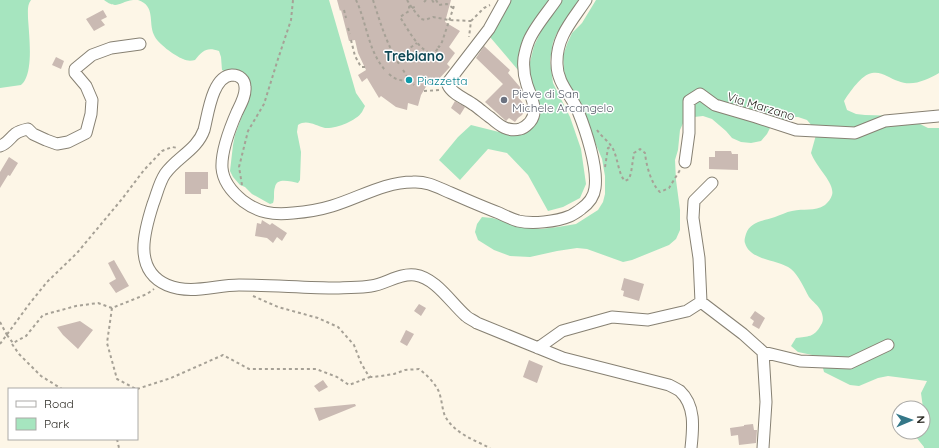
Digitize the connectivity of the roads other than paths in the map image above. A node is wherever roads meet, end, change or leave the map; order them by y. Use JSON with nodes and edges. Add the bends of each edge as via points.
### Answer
{"nodes":[{"id":1,"x":505,"y":0,"type":"edge"},
{"id":2,"x":556,"y":0,"type":"edge"},
{"id":3,"x":586,"y":0,"type":"edge"},
{"id":4,"x":140,"y":44,"type":"dead end"},
{"id":5,"x":939,"y":116,"type":"edge"},
{"id":6,"x":0,"y":146,"type":"edge"},
{"id":7,"x":686,"y":162,"type":"road end"},
{"id":8,"x":712,"y":183,"type":"dead end"},
{"id":9,"x":701,"y":302,"type":"junction"},
{"id":10,"x":888,"y":344,"type":"dead end"},
{"id":11,"x":538,"y":348,"type":"junction"},
{"id":12,"x":763,"y":352,"type":"junction"},
{"id":13,"x":691,"y":448,"type":"edge"},
{"id":14,"x":763,"y":448,"type":"edge"}],
"edges":[{"from":1,"to":2,"type":"street","via":[[489,29],[474,40],[448,85],[499,126],[515,130],[524,128],[534,117],[533,102],[523,67],[524,58],[528,42]]},
{"from":3,"to":11,"type":"street","via":[[562,34],[556,61],[559,79],[577,109],[591,152],[594,173],[595,188],[592,198],[586,206],[570,216],[552,221],[519,221],[425,183],[412,182],[382,187],[332,206],[280,214],[263,211],[242,200],[233,191],[222,172],[222,157],[230,129],[246,89],[245,82],[240,77],[228,76],[215,89],[198,143],[171,165],[162,180],[145,237],[143,252],[148,269],[163,283],[172,287],[189,291],[234,285],[326,288],[372,286],[402,276],[414,275],[431,282],[477,323]]},
{"from":4,"to":6,"type":"street","via":[[111,48],[92,55],[75,68],[75,73],[86,86],[92,100],[86,133],[68,142],[57,144],[33,134],[28,129],[15,134]]},
{"from":5,"to":7,"type":"street","name":"Via Marzano","via":[[885,121],[855,133],[796,130],[715,105],[700,94],[689,101]]},
{"from":8,"to":9,"type":"street","via":[[694,202],[693,218],[699,258]]},
{"from":9,"to":11,"type":"street","via":[[687,310],[648,320],[612,317],[562,331]]},
{"from":9,"to":12,"type":"street","via":[[744,334]]},
{"from":10,"to":12,"type":"street","via":[[850,363],[800,361]]},
{"from":11,"to":13,"type":"street","via":[[575,362],[669,385],[679,390],[690,407],[693,422]]},
{"from":12,"to":14,"type":"street","via":[[766,402]]}]}
